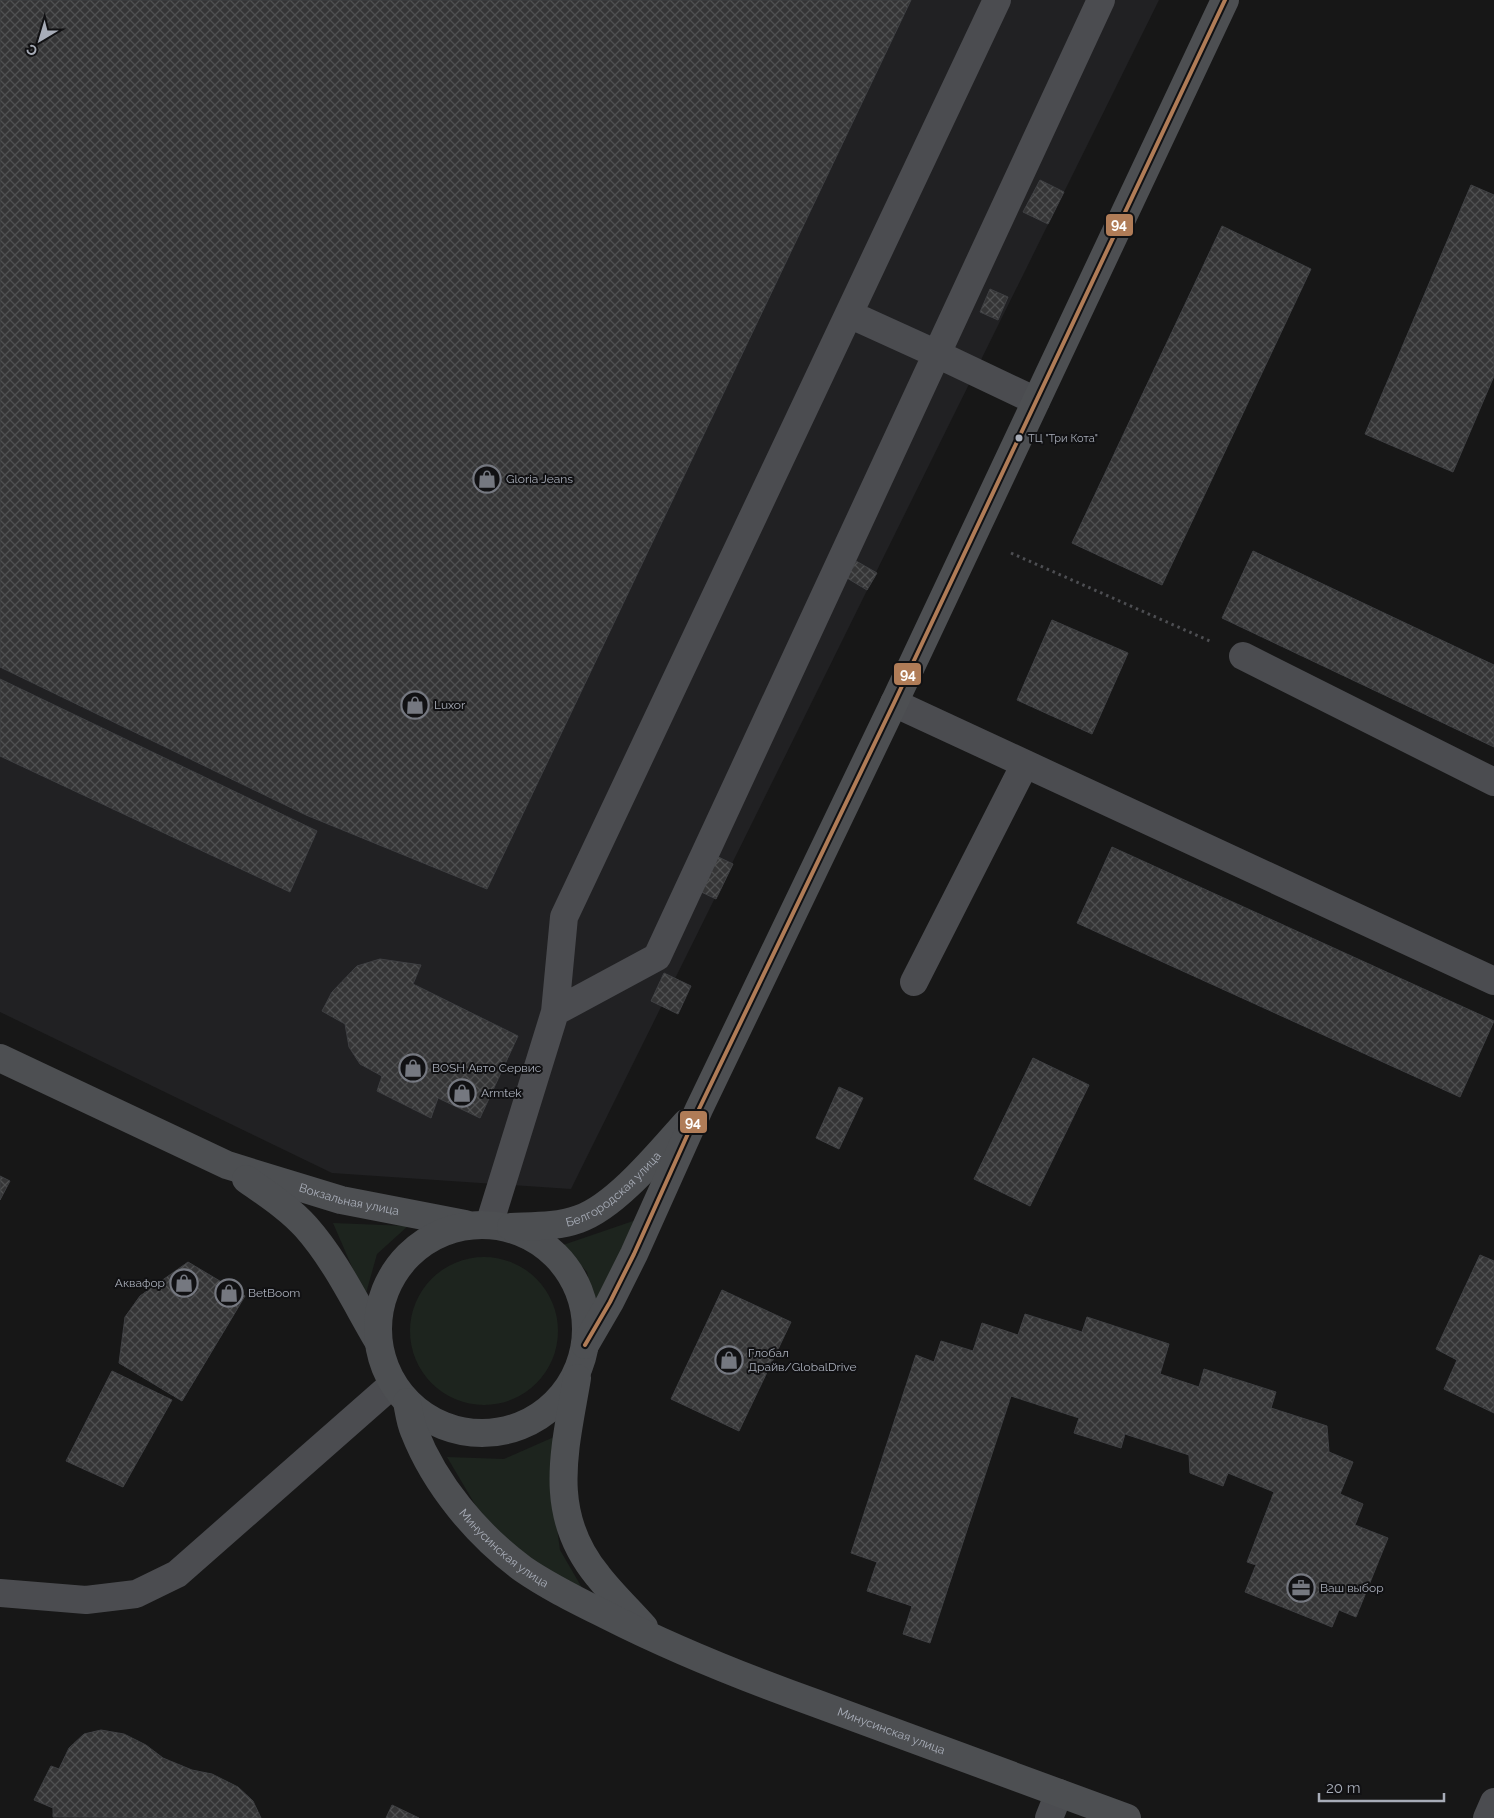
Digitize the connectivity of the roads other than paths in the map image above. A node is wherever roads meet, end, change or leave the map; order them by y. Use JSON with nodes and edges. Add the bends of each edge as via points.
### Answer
{"nodes":[{"id":1,"x":997,"y":0,"type":"edge"},
{"id":2,"x":1102,"y":0,"type":"edge"},
{"id":3,"x":1225,"y":0,"type":"edge"},
{"id":4,"x":849,"y":314,"type":"junction"},
{"id":5,"x":937,"y":354,"type":"junction"},
{"id":6,"x":1036,"y":401,"type":"junction"},
{"id":7,"x":1243,"y":656,"type":"road end"},
{"id":8,"x":894,"y":703,"type":"junction"},
{"id":9,"x":1025,"y":764,"type":"junction"},
{"id":10,"x":1494,"y":782,"type":"edge"},
{"id":11,"x":1494,"y":981,"type":"edge"},
{"id":12,"x":914,"y":982,"type":"dead end"},
{"id":13,"x":555,"y":1012,"type":"junction"},
{"id":14,"x":0,"y":1058,"type":"edge"},
{"id":15,"x":699,"y":1109,"type":"junction"},
{"id":16,"x":227,"y":1165,"type":"junction"},
{"id":17,"x":489,"y":1226,"type":"junction"},
{"id":18,"x":378,"y":1341,"type":"junction"},
{"id":19,"x":581,"y":1357,"type":"junction"},
{"id":20,"x":400,"y":1393,"type":"junction"},
{"id":21,"x":0,"y":1593,"type":"edge"},
{"id":22,"x":657,"y":1641,"type":"junction"},
{"id":23,"x":1058,"y":1793,"type":"junction"},
{"id":24,"x":1494,"y":1802,"type":"edge"},
{"id":25,"x":1049,"y":1818,"type":"edge"},
{"id":26,"x":1127,"y":1818,"type":"edge"},
{"id":27,"x":1487,"y":1818,"type":"edge"}],
"edges":[{"from":1,"to":4,"type":"street"},
{"from":2,"to":5,"type":"street"},
{"from":3,"to":6,"type":"main road","name":"Белгородская улица"},
{"from":4,"to":5,"type":"street"},
{"from":4,"to":13,"type":"street","via":[[564,917]]},
{"from":5,"to":6,"type":"street"},
{"from":5,"to":13,"type":"street","via":[[657,957]]},
{"from":6,"to":8,"type":"main road","name":"Белгородская улица"},
{"from":7,"to":10,"type":"street"},
{"from":8,"to":9,"type":"street"},
{"from":8,"to":15,"type":"main road","name":"Белгородская улица"},
{"from":9,"to":11,"type":"street"},
{"from":9,"to":12,"type":"street"},
{"from":13,"to":17,"type":"street"},
{"from":14,"to":16,"type":"main road","name":"Вокзальная улица"},
{"from":15,"to":17,"type":"main road","name":"Белгородская улица","via":[[606,1205],[580,1219],[557,1225]]},
{"from":15,"to":19,"type":"main road","name":"Белгородская улица","via":[[634,1254]]},
{"from":16,"to":17,"type":"main road","name":"Вокзальная улица","via":[[340,1200]]},
{"from":16,"to":18,"type":"main road","name":"Вокзальная улица","via":[[281,1204],[305,1226],[327,1253]]},
{"from":17,"to":18,"type":"main road","via":[[448,1230],[427,1240],[408,1255],[393,1273],[383,1294],[378,1317]]},
{"from":17,"to":19,"type":"main road","via":[[523,1234],[543,1245],[573,1279],[582,1300],[585,1323]]},
{"from":18,"to":20,"type":"main road","via":[[383,1364]]},
{"from":19,"to":20,"type":"main road","name":"Белгородская улица","via":[[566,1391],[548,1410],[526,1424],[502,1432],[450,1429],[427,1418]]},
{"from":19,"to":22,"type":"main road","name":"Минусинская улица","via":[[563,1460],[562,1493],[567,1517],[575,1541],[597,1575]]},
{"from":20,"to":21,"type":"street","via":[[177,1574],[136,1594],[86,1600]]},
{"from":20,"to":22,"type":"main road","name":"Минусинская улица","via":[[412,1429],[437,1477],[466,1516],[496,1546],[558,1590]]},
{"from":22,"to":23,"type":"main road","name":"Минусинская улица","via":[[732,1673]]},
{"from":23,"to":25,"type":"street"},
{"from":23,"to":26,"type":"main road","name":"Минусинская улица"},
{"from":24,"to":27,"type":"street"}]}
